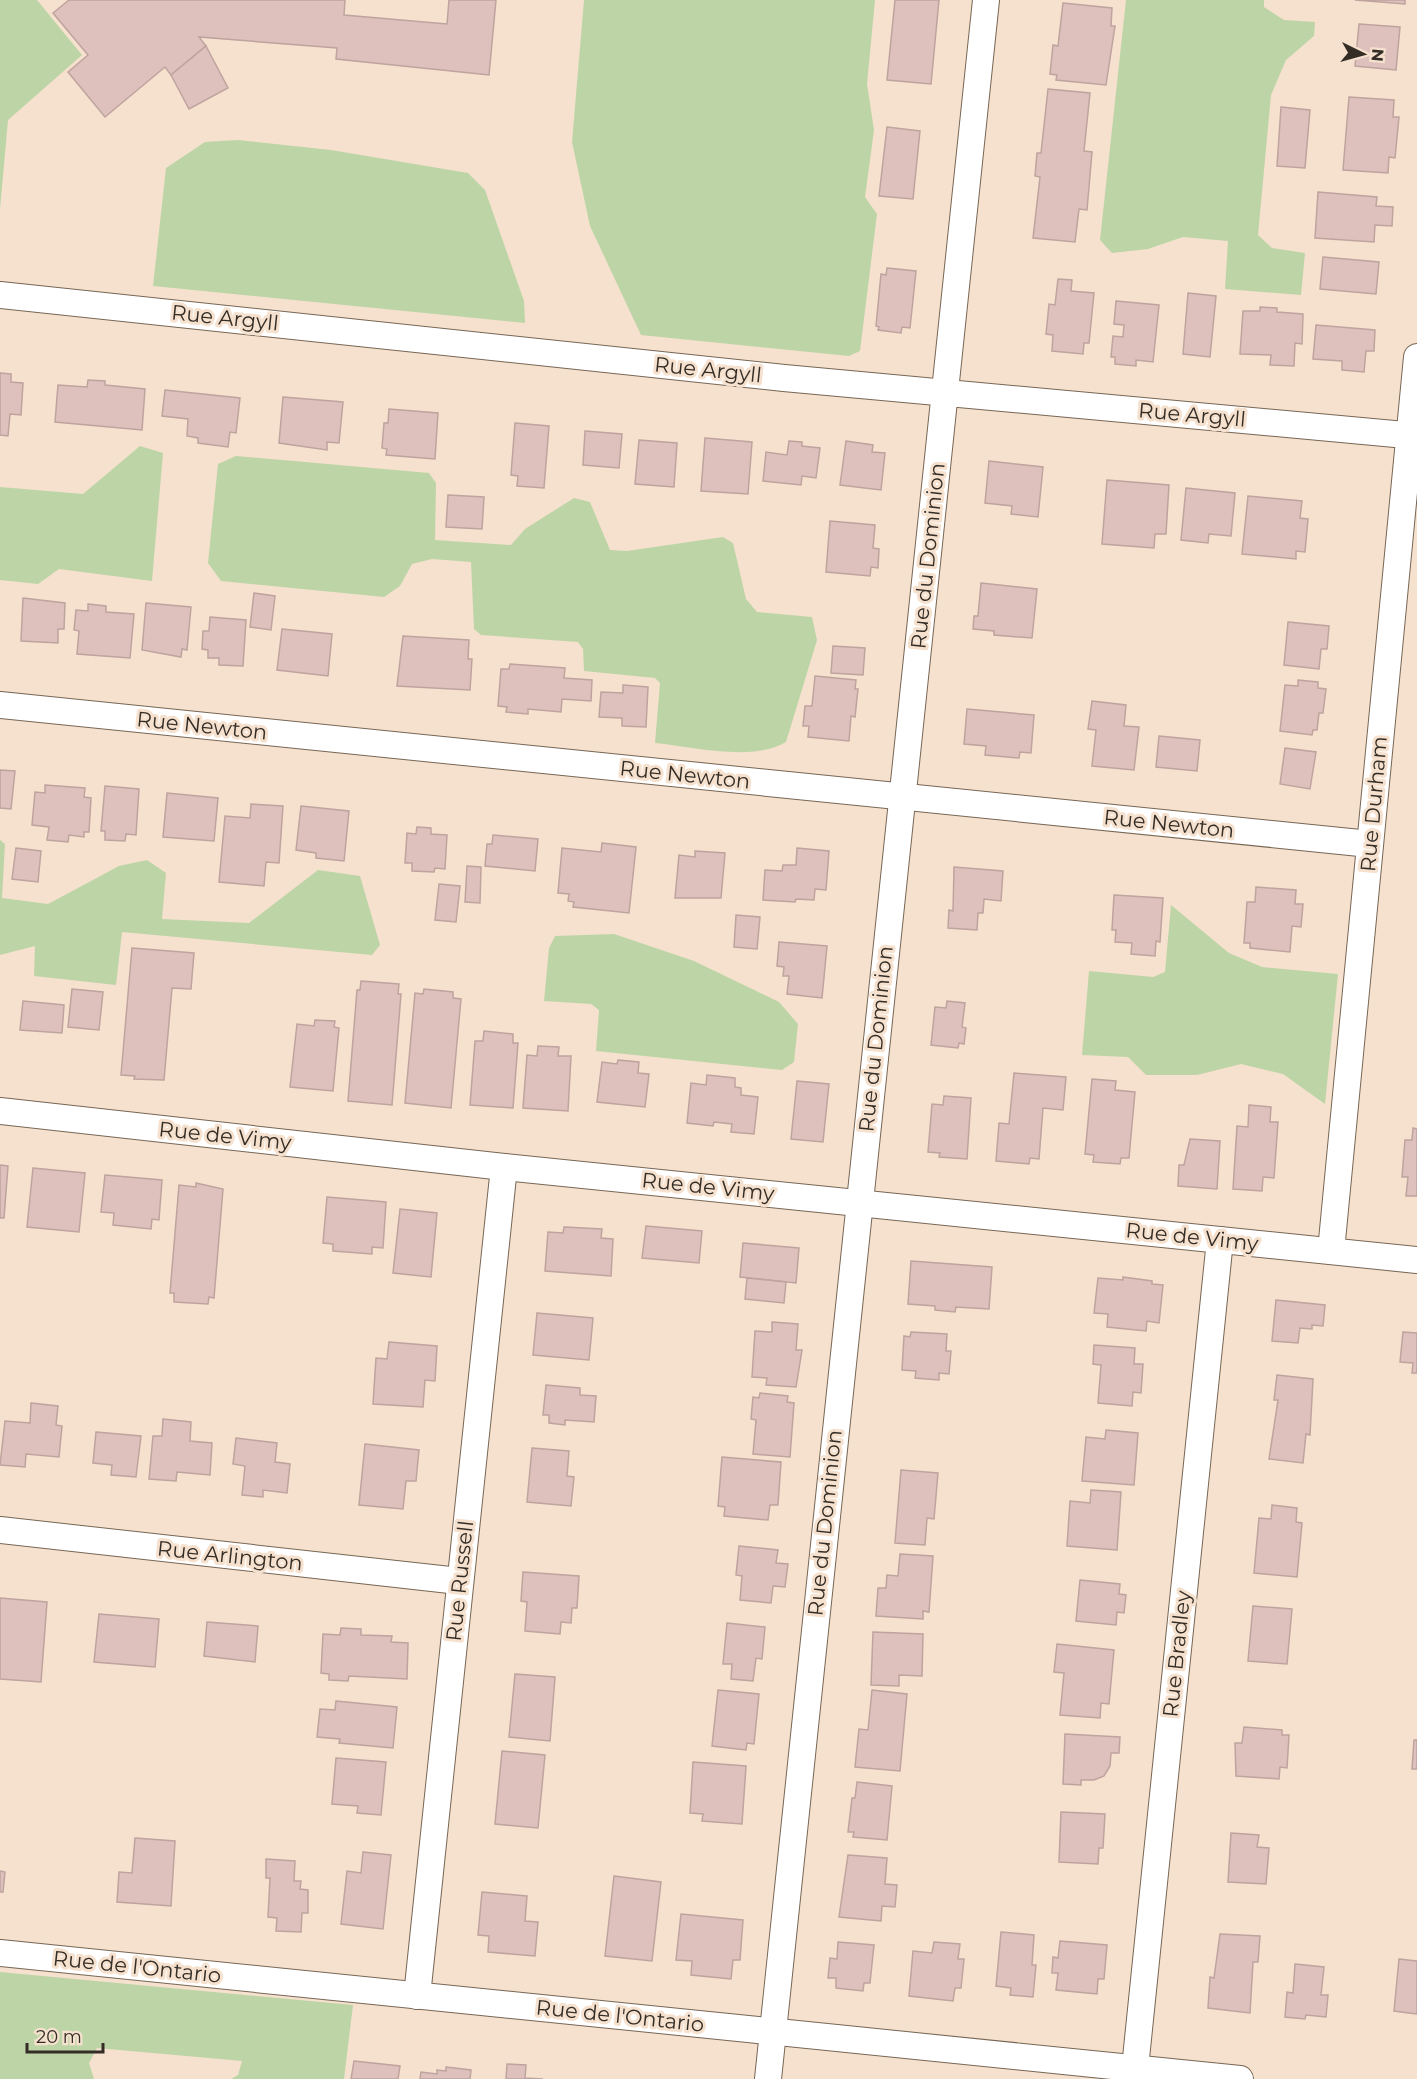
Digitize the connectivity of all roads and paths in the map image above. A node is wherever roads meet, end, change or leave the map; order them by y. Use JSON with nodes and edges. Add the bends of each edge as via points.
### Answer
{"nodes":[{"id":1,"x":986,"y":0,"type":"edge"},
{"id":2,"x":0,"y":295,"type":"edge"},
{"id":3,"x":1417,"y":357,"type":"edge"},
{"id":4,"x":946,"y":392,"type":"junction"},
{"id":5,"x":1413,"y":436,"type":"edge"},
{"id":6,"x":0,"y":705,"type":"edge"},
{"id":7,"x":902,"y":797,"type":"junction"},
{"id":8,"x":1370,"y":844,"type":"junction"},
{"id":9,"x":0,"y":1111,"type":"edge"},
{"id":10,"x":504,"y":1167,"type":"junction"},
{"id":11,"x":859,"y":1203,"type":"junction"},
{"id":12,"x":1220,"y":1240,"type":"junction"},
{"id":13,"x":1331,"y":1251,"type":"junction"},
{"id":14,"x":1417,"y":1260,"type":"edge"},
{"id":15,"x":0,"y":1530,"type":"edge"},
{"id":16,"x":459,"y":1581,"type":"junction"},
{"id":17,"x":0,"y":1953,"type":"edge"},
{"id":18,"x":417,"y":1996,"type":"junction"},
{"id":19,"x":772,"y":2031,"type":"junction"},
{"id":20,"x":1135,"y":2068,"type":"junction"},
{"id":21,"x":768,"y":2079,"type":"edge"},
{"id":22,"x":1240,"y":2079,"type":"edge"}],
"edges":[{"from":1,"to":4,"type":"street","name":"Rue du Dominion"},
{"from":2,"to":4,"type":"street","name":"Rue Argyll"},
{"from":3,"to":5,"type":"street","name":"Rue Durham"},
{"from":4,"to":5,"type":"street","name":"Rue Argyll"},
{"from":4,"to":7,"type":"street","name":"Rue du Dominion"},
{"from":5,"to":8,"type":"street","name":"Rue Durham"},
{"from":6,"to":7,"type":"street","name":"Rue Newton"},
{"from":7,"to":8,"type":"street","name":"Rue Newton"},
{"from":7,"to":11,"type":"street","name":"Rue du Dominion"},
{"from":8,"to":13,"type":"street","name":"Rue Durham"},
{"from":9,"to":10,"type":"street","name":"Rue de Vimy"},
{"from":10,"to":11,"type":"street","name":"Rue de Vimy"},
{"from":10,"to":16,"type":"street","name":"Rue Russell"},
{"from":11,"to":12,"type":"street","name":"Rue de Vimy"},
{"from":11,"to":19,"type":"street","name":"Rue du Dominion"},
{"from":12,"to":13,"type":"street","name":"Rue de Vimy"},
{"from":12,"to":20,"type":"street","name":"Rue Bradley"},
{"from":13,"to":14,"type":"street","name":"Rue de Vimy"},
{"from":15,"to":16,"type":"street","name":"Rue Arlington"},
{"from":16,"to":18,"type":"street","name":"Rue Russell"},
{"from":17,"to":18,"type":"street","name":"Rue de l'Ontario"},
{"from":18,"to":19,"type":"street","name":"Rue de l'Ontario"},
{"from":19,"to":20,"type":"street","name":"Rue de l'Ontario"},
{"from":19,"to":21,"type":"street","name":"Rue du Dominion"},
{"from":20,"to":22,"type":"street","name":"Rue de l'Ontario"}]}
